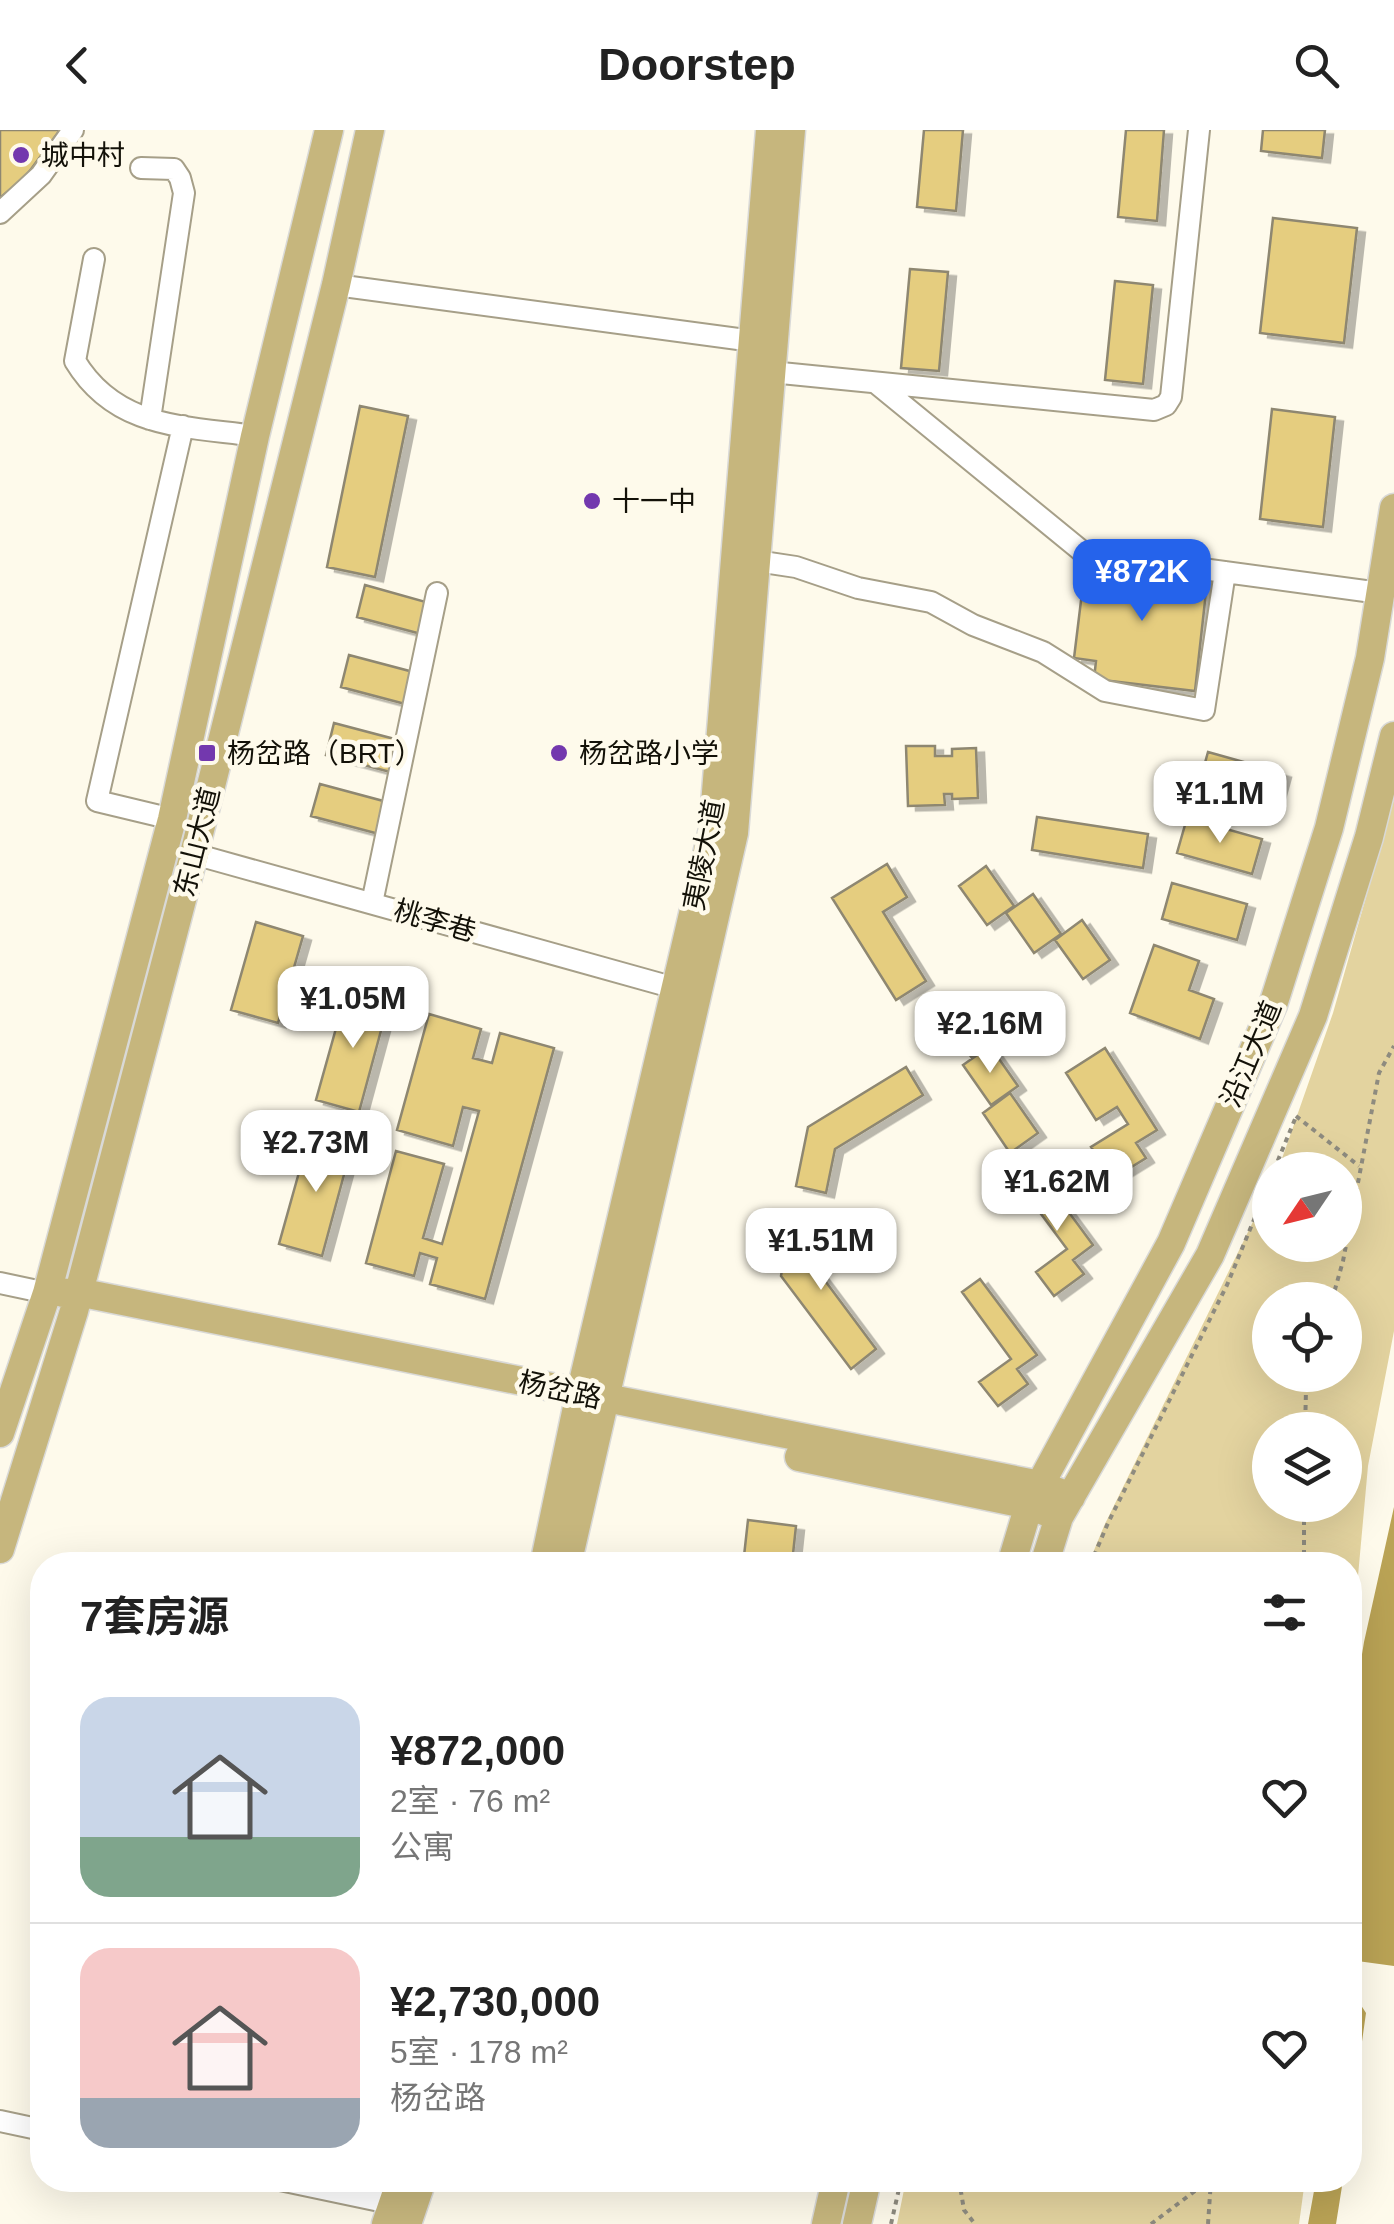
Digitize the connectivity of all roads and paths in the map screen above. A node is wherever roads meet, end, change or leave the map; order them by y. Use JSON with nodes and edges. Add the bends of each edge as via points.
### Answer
{"nodes":[{"id":1,"x":73,"y":130,"type":"edge"},
{"id":2,"x":329,"y":130,"type":"edge"},
{"id":3,"x":370,"y":130,"type":"edge"},
{"id":4,"x":770,"y":130,"type":"edge"},
{"id":5,"x":791,"y":130,"type":"edge"},
{"id":6,"x":1198,"y":130,"type":"edge"},
{"id":7,"x":141,"y":168,"type":"dead end"},
{"id":8,"x":0,"y":214,"type":"edge"},
{"id":9,"x":94,"y":258,"type":"dead end"},
{"id":10,"x":336,"y":285,"type":"junction"},
{"id":11,"x":753,"y":341,"type":"junction"},
{"id":12,"x":771,"y":372,"type":"junction"},
{"id":13,"x":875,"y":382,"type":"junction"},
{"id":14,"x":150,"y":419,"type":"junction"},
{"id":15,"x":183,"y":426,"type":"junction"},
{"id":16,"x":256,"y":436,"type":"junction"},
{"id":17,"x":1394,"y":508,"type":"edge"},
{"id":18,"x":756,"y":561,"type":"junction"},
{"id":19,"x":1225,"y":572,"type":"junction"},
{"id":20,"x":438,"y":593,"type":"dead end"},
{"id":21,"x":1380,"y":593,"type":"junction"},
{"id":22,"x":1394,"y":736,"type":"edge"},
{"id":23,"x":172,"y":819,"type":"junction"},
{"id":24,"x":194,"y":854,"type":"junction"},
{"id":25,"x":372,"y":903,"type":"junction"},
{"id":26,"x":675,"y":988,"type":"junction"},
{"id":27,"x":1394,"y":1046,"type":"edge"},
{"id":28,"x":1296,"y":1116,"type":"dead end"},
{"id":29,"x":1341,"y":1152,"type":"edge"},
{"id":30,"x":1362,"y":1163,"type":"edge"},
{"id":31,"x":1252,"y":1226,"type":"edge"},
{"id":32,"x":0,"y":1283,"type":"edge"},
{"id":33,"x":47,"y":1293,"type":"junction"},
{"id":34,"x":76,"y":1302,"type":"junction"},
{"id":35,"x":590,"y":1405,"type":"junction"},
{"id":36,"x":0,"y":1433,"type":"edge"},
{"id":37,"x":1035,"y":1495,"type":"junction"},
{"id":38,"x":1065,"y":1507,"type":"junction"},
{"id":39,"x":1304,"y":1522,"type":"edge"},
{"id":40,"x":0,"y":1549,"type":"edge"},
{"id":41,"x":548,"y":1552,"type":"edge"},
{"id":42,"x":570,"y":1552,"type":"edge"},
{"id":43,"x":1015,"y":1552,"type":"edge"},
{"id":44,"x":1049,"y":1552,"type":"edge"},
{"id":45,"x":1096,"y":1552,"type":"edge"},
{"id":46,"x":1304,"y":1552,"type":"edge"},
{"id":47,"x":0,"y":2122,"type":"edge"},
{"id":48,"x":30,"y":2128,"type":"edge"},
{"id":49,"x":330,"y":2192,"type":"edge"},
{"id":50,"x":833,"y":2192,"type":"edge"},
{"id":51,"x":864,"y":2192,"type":"edge"},
{"id":52,"x":898,"y":2192,"type":"edge"},
{"id":53,"x":962,"y":2192,"type":"edge"},
{"id":54,"x":1193,"y":2192,"type":"edge"},
{"id":55,"x":1210,"y":2192,"type":"edge"},
{"id":56,"x":397,"y":2208,"type":"edge"},
{"id":57,"x":826,"y":2224,"type":"edge"},
{"id":58,"x":857,"y":2224,"type":"edge"},
{"id":59,"x":891,"y":2224,"type":"edge"},
{"id":60,"x":975,"y":2224,"type":"edge"},
{"id":61,"x":1152,"y":2224,"type":"edge"},
{"id":62,"x":1208,"y":2224,"type":"edge"}],
"edges":[{"from":1,"to":8,"type":"street","via":[[41,175]]},
{"from":2,"to":16,"type":"main road","name":"东山大道"},
{"from":3,"to":10,"type":"main road","name":"东山大道"},
{"from":4,"to":11,"type":"main road","name":"夷陵大道"},
{"from":5,"to":12,"type":"main road","name":"夷陵大道"},
{"from":6,"to":13,"type":"street","via":[[1172,397],[1166,405],[1154,410]]},
{"from":7,"to":14,"type":"street","via":[[174,169],[184,194]]},
{"from":9,"to":14,"type":"street","via":[[76,361],[108,401]]},
{"from":10,"to":11,"type":"street"},
{"from":10,"to":24,"type":"main road","name":"东山大道"},
{"from":11,"to":26,"type":"main road","name":"夷陵大道","via":[[713,829]]},
{"from":12,"to":13,"type":"street"},
{"from":12,"to":18,"type":"main road","name":"夷陵大道"},
{"from":13,"to":19,"type":"street","via":[[1084,553]]},
{"from":14,"to":15,"type":"street"},
{"from":15,"to":16,"type":"street"},
{"from":15,"to":23,"type":"street","via":[[97,800]]},
{"from":16,"to":23,"type":"main road","name":"东山大道"},
{"from":17,"to":21,"type":"main road","name":"沿江大道"},
{"from":18,"to":19,"type":"street","via":[[931,602],[1043,652],[1105,692],[1204,710]]},
{"from":18,"to":35,"type":"main road","name":"夷陵大道","via":[[734,832]]},
{"from":19,"to":21,"type":"street"},
{"from":20,"to":25,"type":"street"},
{"from":21,"to":37,"type":"main road","name":"沿江大道","via":[[1329,828],[1273,1005],[1170,1243]]},
{"from":22,"to":38,"type":"main road","name":"沿江大道","via":[[1369,838],[1306,1033],[1210,1256]]},
{"from":23,"to":33,"type":"main road","name":"东山大道"},
{"from":24,"to":25,"type":"street","name":"桃李巷"},
{"from":24,"to":34,"type":"main road","name":"东山大道"},
{"from":25,"to":26,"type":"street","name":"桃李巷"},
{"from":26,"to":35,"type":"main road","name":"夷陵大道"},
{"from":27,"to":30,"type":"path","via":[[1379,1073]]},
{"from":28,"to":29,"type":"path"},
{"from":31,"to":45,"type":"path"},
{"from":32,"to":33,"type":"street","name":"杨岔路"},
{"from":33,"to":34,"type":"main road","name":"杨岔路"},
{"from":33,"to":36,"type":"main road","name":"东山大道"},
{"from":34,"to":35,"type":"main road","name":"杨岔路"},
{"from":34,"to":40,"type":"main road","name":"东山大道"},
{"from":35,"to":37,"type":"main road","name":"杨岔路"},
{"from":35,"to":41,"type":"main road","name":"夷陵大道"},
{"from":35,"to":42,"type":"main road","name":"夷陵大道"},
{"from":37,"to":38,"type":"main road","name":"杨岔路"},
{"from":37,"to":43,"type":"main road","name":"沿江大道"},
{"from":38,"to":44,"type":"main road","name":"沿江大道"},
{"from":39,"to":46,"type":"path"},
{"from":47,"to":48,"type":"street"},
{"from":49,"to":56,"type":"street"},
{"from":50,"to":57,"type":"main road"},
{"from":51,"to":58,"type":"main road"},
{"from":52,"to":59,"type":"path"},
{"from":53,"to":60,"type":"path"},
{"from":54,"to":61,"type":"path"},
{"from":55,"to":62,"type":"path"}]}
